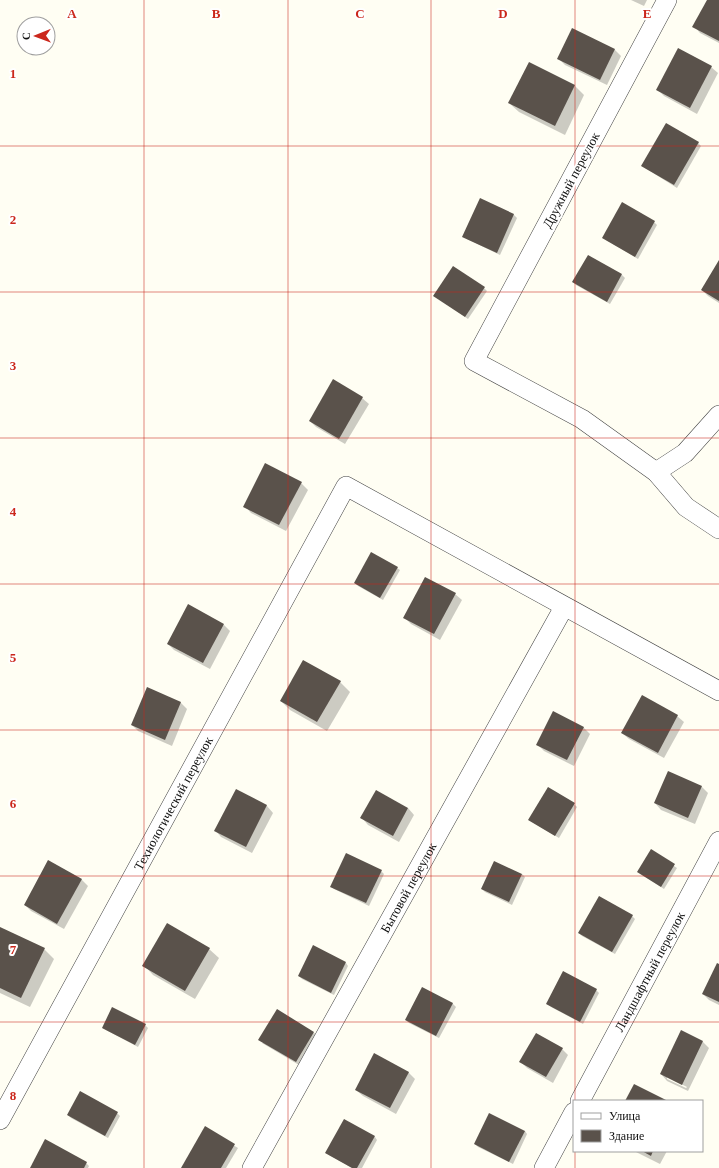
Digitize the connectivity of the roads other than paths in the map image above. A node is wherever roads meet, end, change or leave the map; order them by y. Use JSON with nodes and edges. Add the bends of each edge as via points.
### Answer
{"nodes":[{"id":1,"x":667,"y":0,"type":"edge"},
{"id":2,"x":719,"y":415,"type":"edge"},
{"id":3,"x":656,"y":472,"type":"junction"},
{"id":4,"x":719,"y":529,"type":"edge"},
{"id":5,"x":564,"y":607,"type":"junction"},
{"id":6,"x":719,"y":691,"type":"edge"},
{"id":7,"x":719,"y":841,"type":"edge"},
{"id":8,"x":581,"y":1100,"type":"edge"},
{"id":9,"x":573,"y":1114,"type":"edge"},
{"id":10,"x":0,"y":1120,"type":"edge"},
{"id":11,"x":252,"y":1168,"type":"edge"},
{"id":12,"x":544,"y":1168,"type":"edge"}],
"edges":[{"from":1,"to":3,"type":"street","name":"Дружный переулок","via":[[474,361],[582,419]]},
{"from":2,"to":3,"type":"street","via":[[685,453]]},
{"from":3,"to":4,"type":"street","via":[[686,507]]},
{"from":5,"to":6,"type":"street"},
{"from":5,"to":10,"type":"street","name":"Технологический переулок","via":[[346,486]]},
{"from":5,"to":11,"type":"street","name":"Бытовой переулок"},
{"from":7,"to":8,"type":"street","name":"Ландшафтный переулок"},
{"from":9,"to":12,"type":"street"}]}
